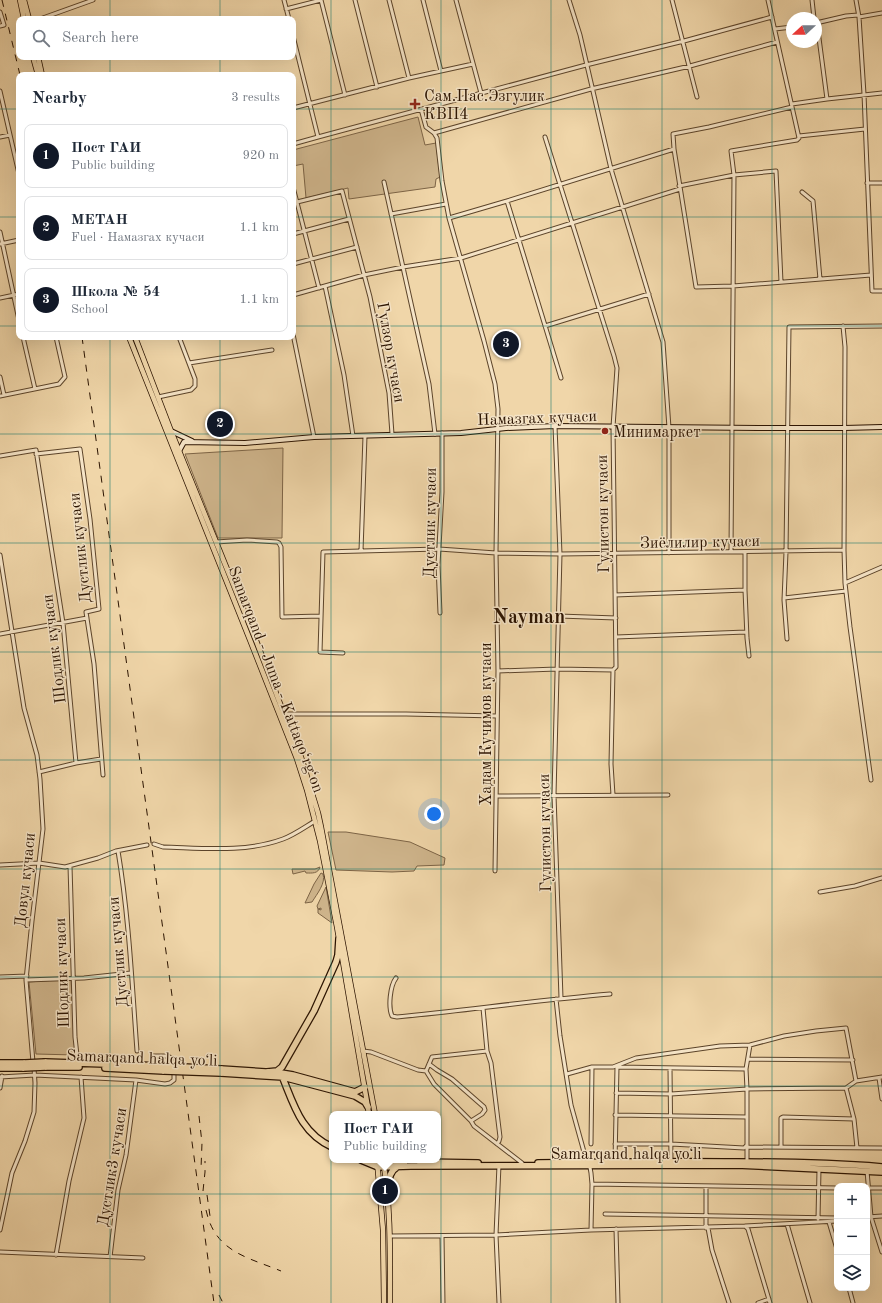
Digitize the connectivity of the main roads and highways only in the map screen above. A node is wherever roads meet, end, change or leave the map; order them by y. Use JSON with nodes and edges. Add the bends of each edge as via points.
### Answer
{"nodes":[{"id":1,"x":20,"y":0,"type":"edge"},
{"id":2,"x":24,"y":0,"type":"edge"},
{"id":3,"x":23,"y":16,"type":"edge"},
{"id":4,"x":28,"y":16,"type":"edge"},
{"id":5,"x":34,"y":60,"type":"edge"},
{"id":6,"x":38,"y":60,"type":"edge"},
{"id":7,"x":38,"y":71,"type":"edge"},
{"id":8,"x":130,"y":340,"type":"edge"},
{"id":9,"x":136,"y":340,"type":"edge"},
{"id":10,"x":224,"y":568,"type":"junction"},
{"id":11,"x":264,"y":671,"type":"junction"},
{"id":12,"x":339,"y":939,"type":"junction"},
{"id":13,"x":0,"y":1063,"type":"edge"},
{"id":14,"x":25,"y":1065,"type":"junction"},
{"id":15,"x":0,"y":1068,"type":"edge"},
{"id":16,"x":221,"y":1071,"type":"junction"},
{"id":17,"x":267,"y":1072,"type":"junction"},
{"id":18,"x":282,"y":1075,"type":"junction"},
{"id":19,"x":275,"y":1076,"type":"junction"},
{"id":20,"x":287,"y":1087,"type":"junction"},
{"id":21,"x":365,"y":1087,"type":"junction"},
{"id":22,"x":368,"y":1107,"type":"junction"},
{"id":23,"x":369,"y":1111,"type":"edge"},
{"id":24,"x":373,"y":1111,"type":"edge"},
{"id":25,"x":329,"y":1145,"type":"edge"},
{"id":26,"x":441,"y":1162,"type":"edge"},
{"id":27,"x":395,"y":1163,"type":"edge"},
{"id":28,"x":432,"y":1163,"type":"edge"},
{"id":29,"x":379,"y":1164,"type":"edge"},
{"id":30,"x":589,"y":1164,"type":"junction"},
{"id":31,"x":397,"y":1165,"type":"junction"},
{"id":32,"x":499,"y":1165,"type":"junction"},
{"id":33,"x":882,"y":1167,"type":"edge"},
{"id":34,"x":871,"y":1170,"type":"junction"},
{"id":35,"x":882,"y":1172,"type":"edge"},
{"id":36,"x":386,"y":1192,"type":"junction"},
{"id":37,"x":384,"y":1303,"type":"edge"},
{"id":38,"x":390,"y":1303,"type":"edge"}],
"edges":[{"from":1,"to":3,"type":"main road"},
{"from":2,"to":4,"type":"main road"},
{"from":5,"to":7,"type":"main road"},
{"from":6,"to":7,"type":"main road"},
{"from":8,"to":10,"type":"main road","name":"Samarqand - Juma - Kattaqo‘rg‘on"},
{"from":9,"to":10,"type":"main road","name":"Samarqand - Juma - Kattaqo‘rg‘on"},
{"from":10,"to":11,"type":"main road","name":"Samarqand - Juma - Kattaqo‘rg‘on","via":[[257,642]]},
{"from":11,"to":12,"type":"main road","name":"Samarqand - Juma - Kattaqo‘rg‘on","via":[[297,759],[316,821]]},
{"from":11,"to":24,"type":"main road","name":"Samarqand - Juma - Kattaqo‘rg‘on","via":[[301,757],[318,813]]},
{"from":12,"to":17,"type":"highway","via":[[336,962],[308,1023],[282,1068]]},
{"from":12,"to":21,"type":"main road","name":"Samarqand - Juma - Kattaqo‘rg‘on"},
{"from":13,"to":14,"type":"highway","name":"Samarqand halqa yoʻli"},
{"from":14,"to":15,"type":"highway","name":"Samarqand halqa yoʻli"},
{"from":14,"to":16,"type":"highway","name":"Samarqand halqa yoʻli","bridge":true},
{"from":16,"to":17,"type":"highway","name":"Samarqand halqa yoʻli"},
{"from":16,"to":19,"type":"highway","name":"Samarqand halqa yoʻli"},
{"from":17,"to":18,"type":"highway","name":"Samarqand halqa yoʻli"},
{"from":18,"to":19,"type":"highway","name":"Samarqand halqa yoʻli"},
{"from":18,"to":20,"type":"highway"},
{"from":18,"to":21,"type":"highway","name":"Samarqand halqa yoʻli","via":[[304,1077],[355,1092]]},
{"from":18,"to":22,"type":"highway","name":"Samarqand halqa yoʻli","via":[[355,1096]]},
{"from":19,"to":20,"type":"highway"},
{"from":20,"to":25,"type":"highway","via":[[307,1129]]},
{"from":21,"to":22,"type":"main road","name":"Samarqand - Juma - Kattaqo‘rg‘on"},
{"from":22,"to":23,"type":"main road","name":"Samarqand - Juma - Kattaqo‘rg‘on"},
{"from":26,"to":32,"type":"highway","name":"Samarqand halqa yoʻli"},
{"from":27,"to":31,"type":"highway"},
{"from":28,"to":31,"type":"highway","name":"Samarqand halqa yoʻli"},
{"from":29,"to":31,"type":"highway","name":"Samarqand halqa yoʻli"},
{"from":29,"to":36,"type":"main road"},
{"from":29,"to":37,"type":"main road"},
{"from":30,"to":32,"type":"highway","name":"Samarqand halqa yoʻli"},
{"from":30,"to":32,"type":"highway","name":"Samarqand halqa yoʻli"},
{"from":30,"to":34,"type":"highway","name":"Samarqand halqa yoʻli"},
{"from":30,"to":34,"type":"highway","name":"Samarqand halqa yoʻli","via":[[671,1161],[814,1163]]},
{"from":31,"to":36,"type":"highway","via":[[391,1173]]},
{"from":33,"to":34,"type":"highway","name":"Samarqand halqa yoʻli"},
{"from":34,"to":35,"type":"highway","name":"Samarqand halqa yoʻli"},
{"from":36,"to":38,"type":"main road","via":[[390,1236]]}]}
